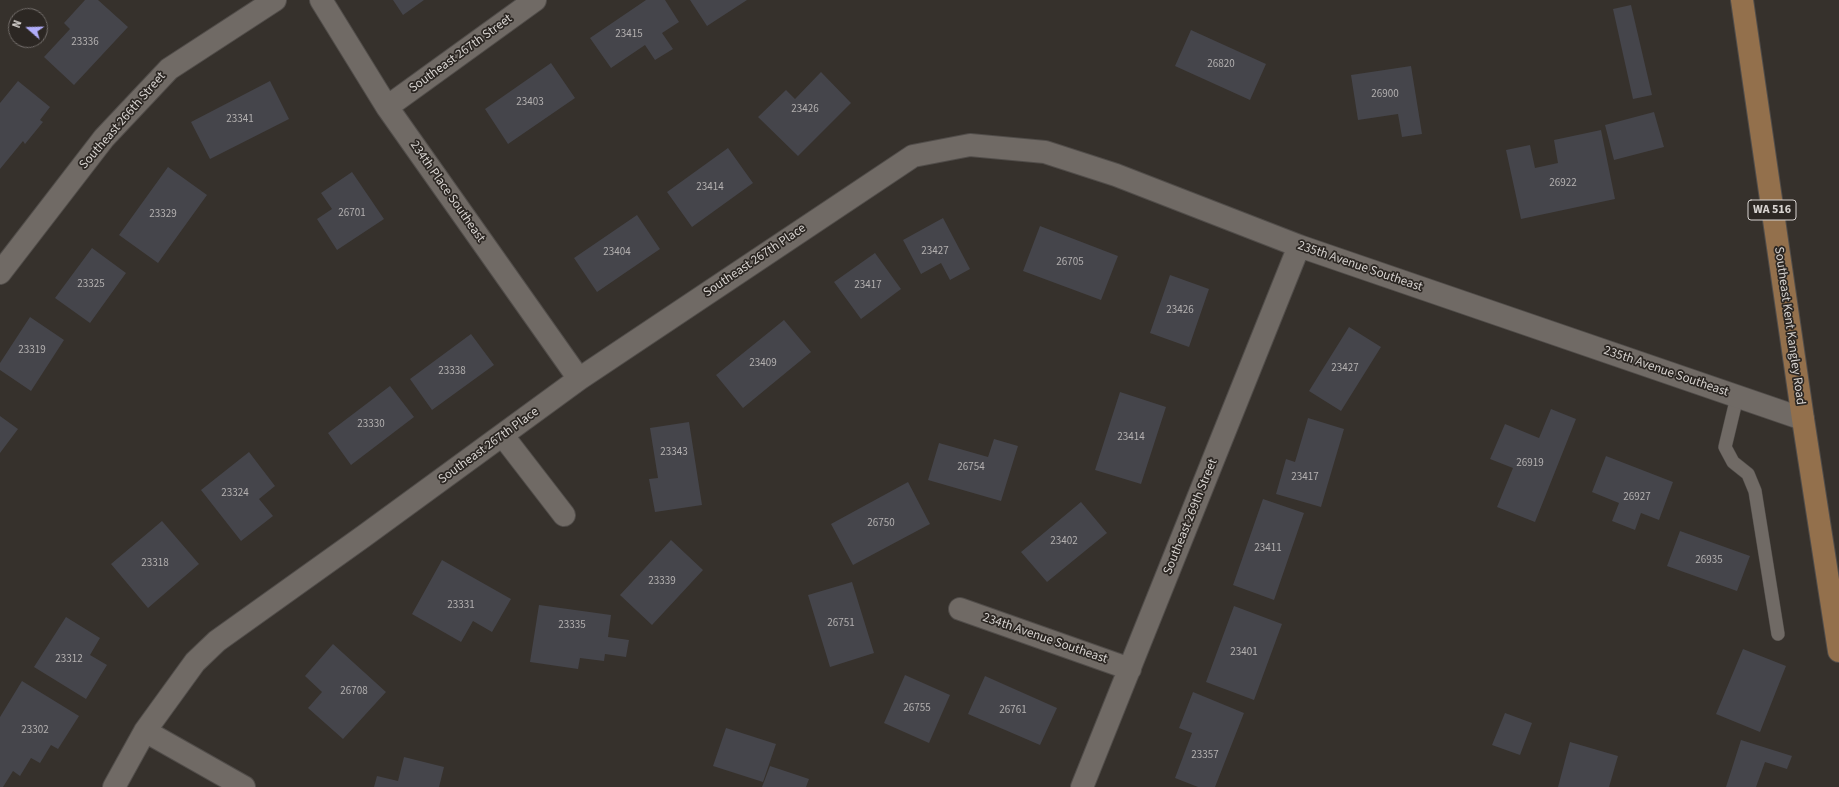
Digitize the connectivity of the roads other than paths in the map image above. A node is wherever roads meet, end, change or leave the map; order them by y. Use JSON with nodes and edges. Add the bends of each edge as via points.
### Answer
{"nodes":[{"id":1,"x":276,"y":0,"type":"edge"},
{"id":2,"x":322,"y":0,"type":"edge"},
{"id":3,"x":535,"y":0,"type":"edge"},
{"id":4,"x":1742,"y":0,"type":"edge"},
{"id":5,"x":387,"y":107,"type":"junction"},
{"id":6,"x":913,"y":156,"type":"joint"},
{"id":7,"x":1299,"y":246,"type":"junction"},
{"id":8,"x":0,"y":273,"type":"edge"},
{"id":9,"x":579,"y":379,"type":"junction"},
{"id":10,"x":1737,"y":397,"type":"junction"},
{"id":11,"x":1803,"y":419,"type":"junction"},
{"id":12,"x":503,"y":436,"type":"junction"},
{"id":13,"x":564,"y":515,"type":"dead end"},
{"id":14,"x":960,"y":609,"type":"dead end"},
{"id":15,"x":1778,"y":634,"type":"dead end"},
{"id":16,"x":1839,"y":651,"type":"edge"},
{"id":17,"x":1130,"y":669,"type":"junction"},
{"id":18,"x":145,"y":731,"type":"junction"},
{"id":19,"x":114,"y":787,"type":"edge"},
{"id":20,"x":244,"y":787,"type":"edge"},
{"id":21,"x":1082,"y":787,"type":"edge"}],
"edges":[{"from":1,"to":8,"type":"street","name":"Southeast 266th Street","via":[[169,69],[104,138]]},
{"from":2,"to":5,"type":"street","name":"234th Place Southeast"},
{"from":3,"to":5,"type":"street","name":"Southeast 267th Street"},
{"from":4,"to":11,"type":"main road","name":"Southeast Kent Kangley Road","number":"WA 516"},
{"from":5,"to":9,"type":"street","name":"234th Place Southeast"},
{"from":6,"to":7,"type":"street","name":"235th Avenue Southeast","via":[[970,145],[1045,152],[1116,175]]},
{"from":6,"to":9,"type":"street","name":"Southeast 267th Place"},
{"from":7,"to":10,"type":"street","name":"235th Avenue Southeast"},
{"from":7,"to":17,"type":"street","name":"Southeast 269th Street"},
{"from":9,"to":12,"type":"street","name":"Southeast 267th Place"},
{"from":10,"to":11,"type":"street","name":"235th Avenue Southeast"},
{"from":10,"to":15,"type":"lane","via":[[1725,447],[1733,462],[1748,474],[1755,491]]},
{"from":11,"to":16,"type":"main road","name":"Southeast Kent Kangley Road","number":"WA 516"},
{"from":12,"to":13,"type":"street"},
{"from":12,"to":18,"type":"street","name":"Southeast 267th Place","via":[[217,641],[195,662]]},
{"from":14,"to":17,"type":"street","name":"234th Avenue Southeast"},
{"from":17,"to":21,"type":"street","name":"Southeast 269th Street"},
{"from":18,"to":19,"type":"street","name":"Southeast 267th Place"},
{"from":18,"to":20,"type":"street"}]}
